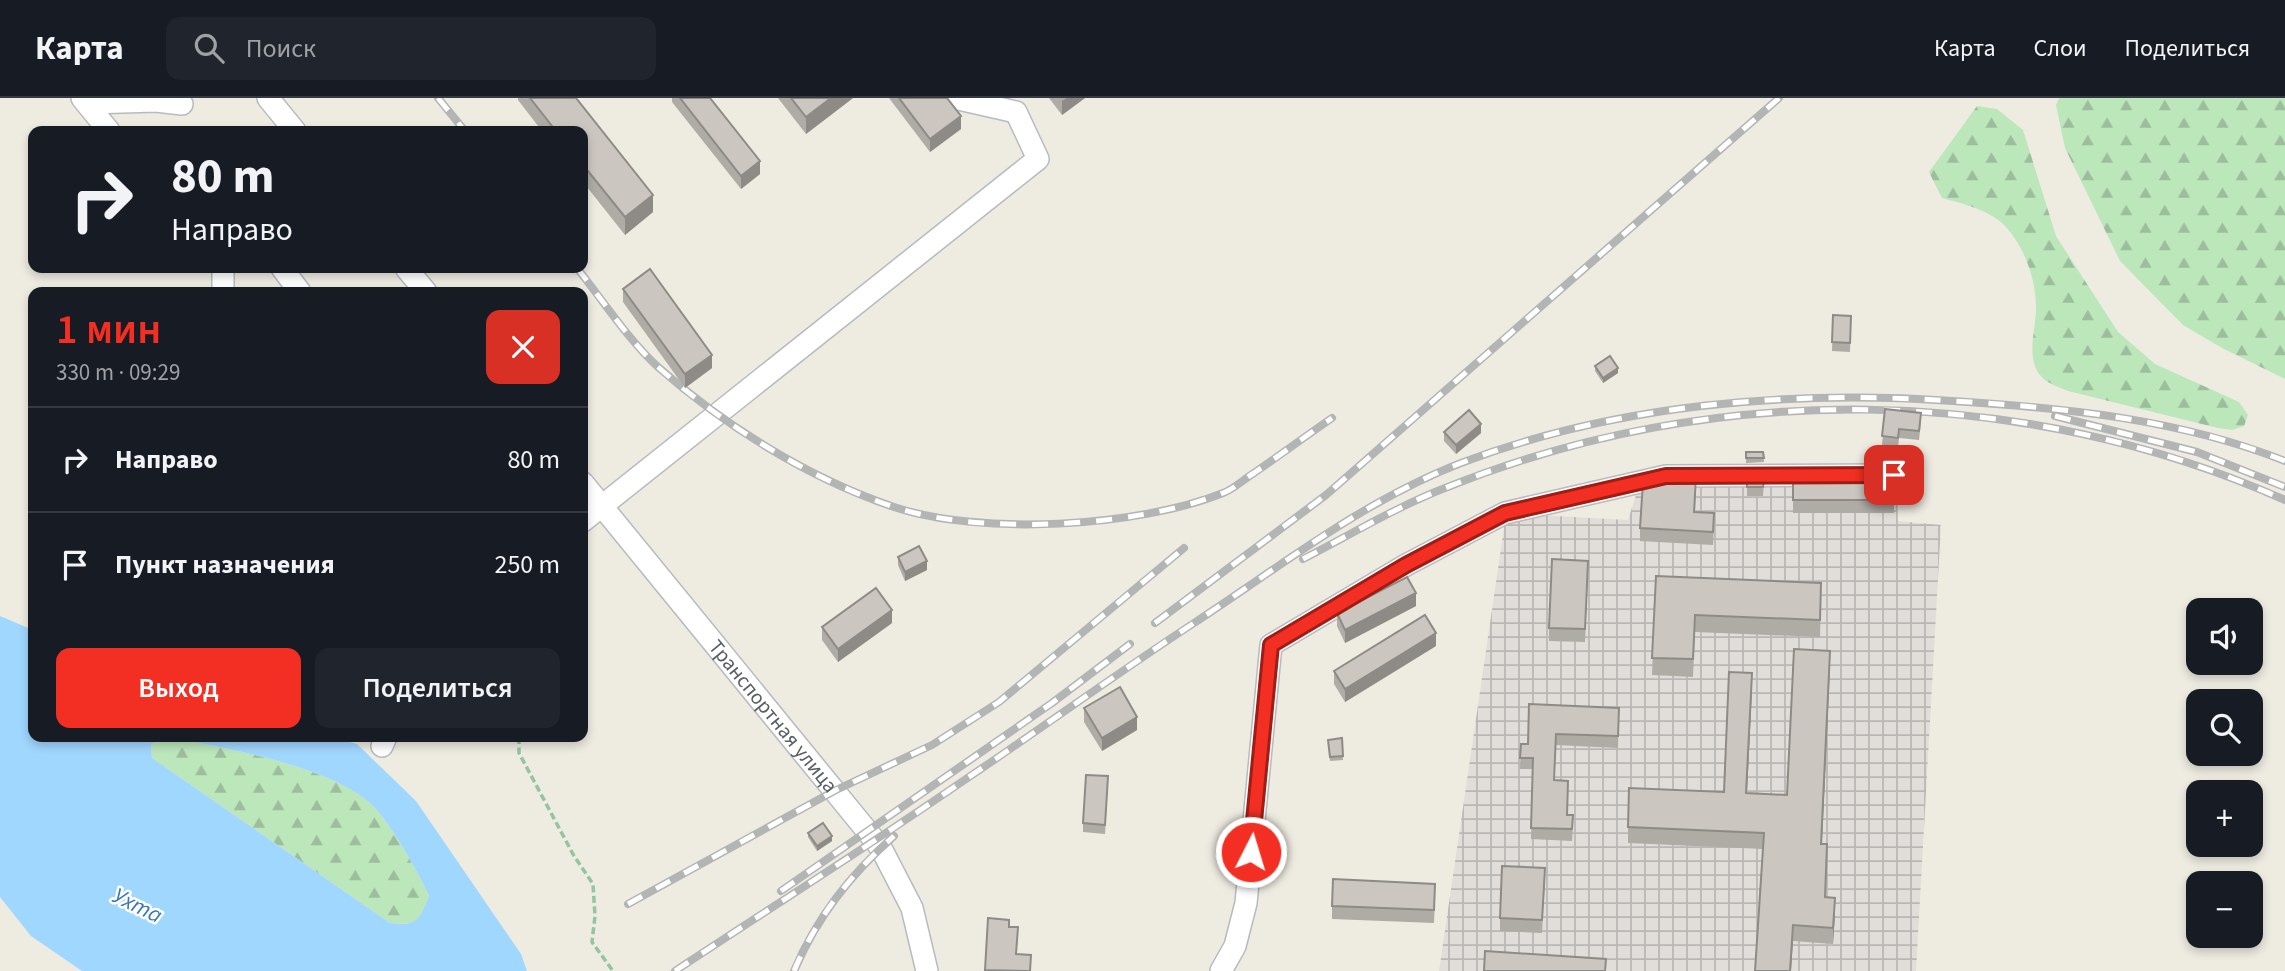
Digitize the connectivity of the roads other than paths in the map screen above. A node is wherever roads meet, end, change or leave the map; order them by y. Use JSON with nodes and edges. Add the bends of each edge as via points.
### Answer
{"nodes":[{"id":1,"x":268,"y":98,"type":"edge"},
{"id":2,"x":954,"y":98,"type":"edge"},
{"id":3,"x":85,"y":101,"type":"edge"},
{"id":4,"x":182,"y":104,"type":"dead end"},
{"id":5,"x":105,"y":126,"type":"edge"},
{"id":6,"x":291,"y":126,"type":"edge"},
{"id":7,"x":410,"y":273,"type":"edge"},
{"id":8,"x":422,"y":287,"type":"edge"},
{"id":9,"x":1894,"y":475,"type":"edge"},
{"id":10,"x":588,"y":489,"type":"edge"},
{"id":11,"x":601,"y":505,"type":"junction"},
{"id":12,"x":588,"y":517,"type":"edge"},
{"id":13,"x":927,"y":971,"type":"edge"},
{"id":14,"x":1221,"y":971,"type":"edge"}],
"edges":[{"from":1,"to":6,"type":"street"},
{"from":2,"to":11,"type":"street","via":[[1016,112],[1038,159]]},
{"from":3,"to":4,"type":"street"},
{"from":3,"to":5,"type":"street"},
{"from":7,"to":8,"type":"street"},
{"from":9,"to":14,"type":"street","via":[[1666,476],[1505,513],[1271,645],[1246,904],[1235,946]]},
{"from":10,"to":11,"type":"street","name":"Транспортная улица"},
{"from":11,"to":12,"type":"street"},
{"from":11,"to":13,"type":"street","name":"Транспортная улица","via":[[881,848],[912,908]]}]}
